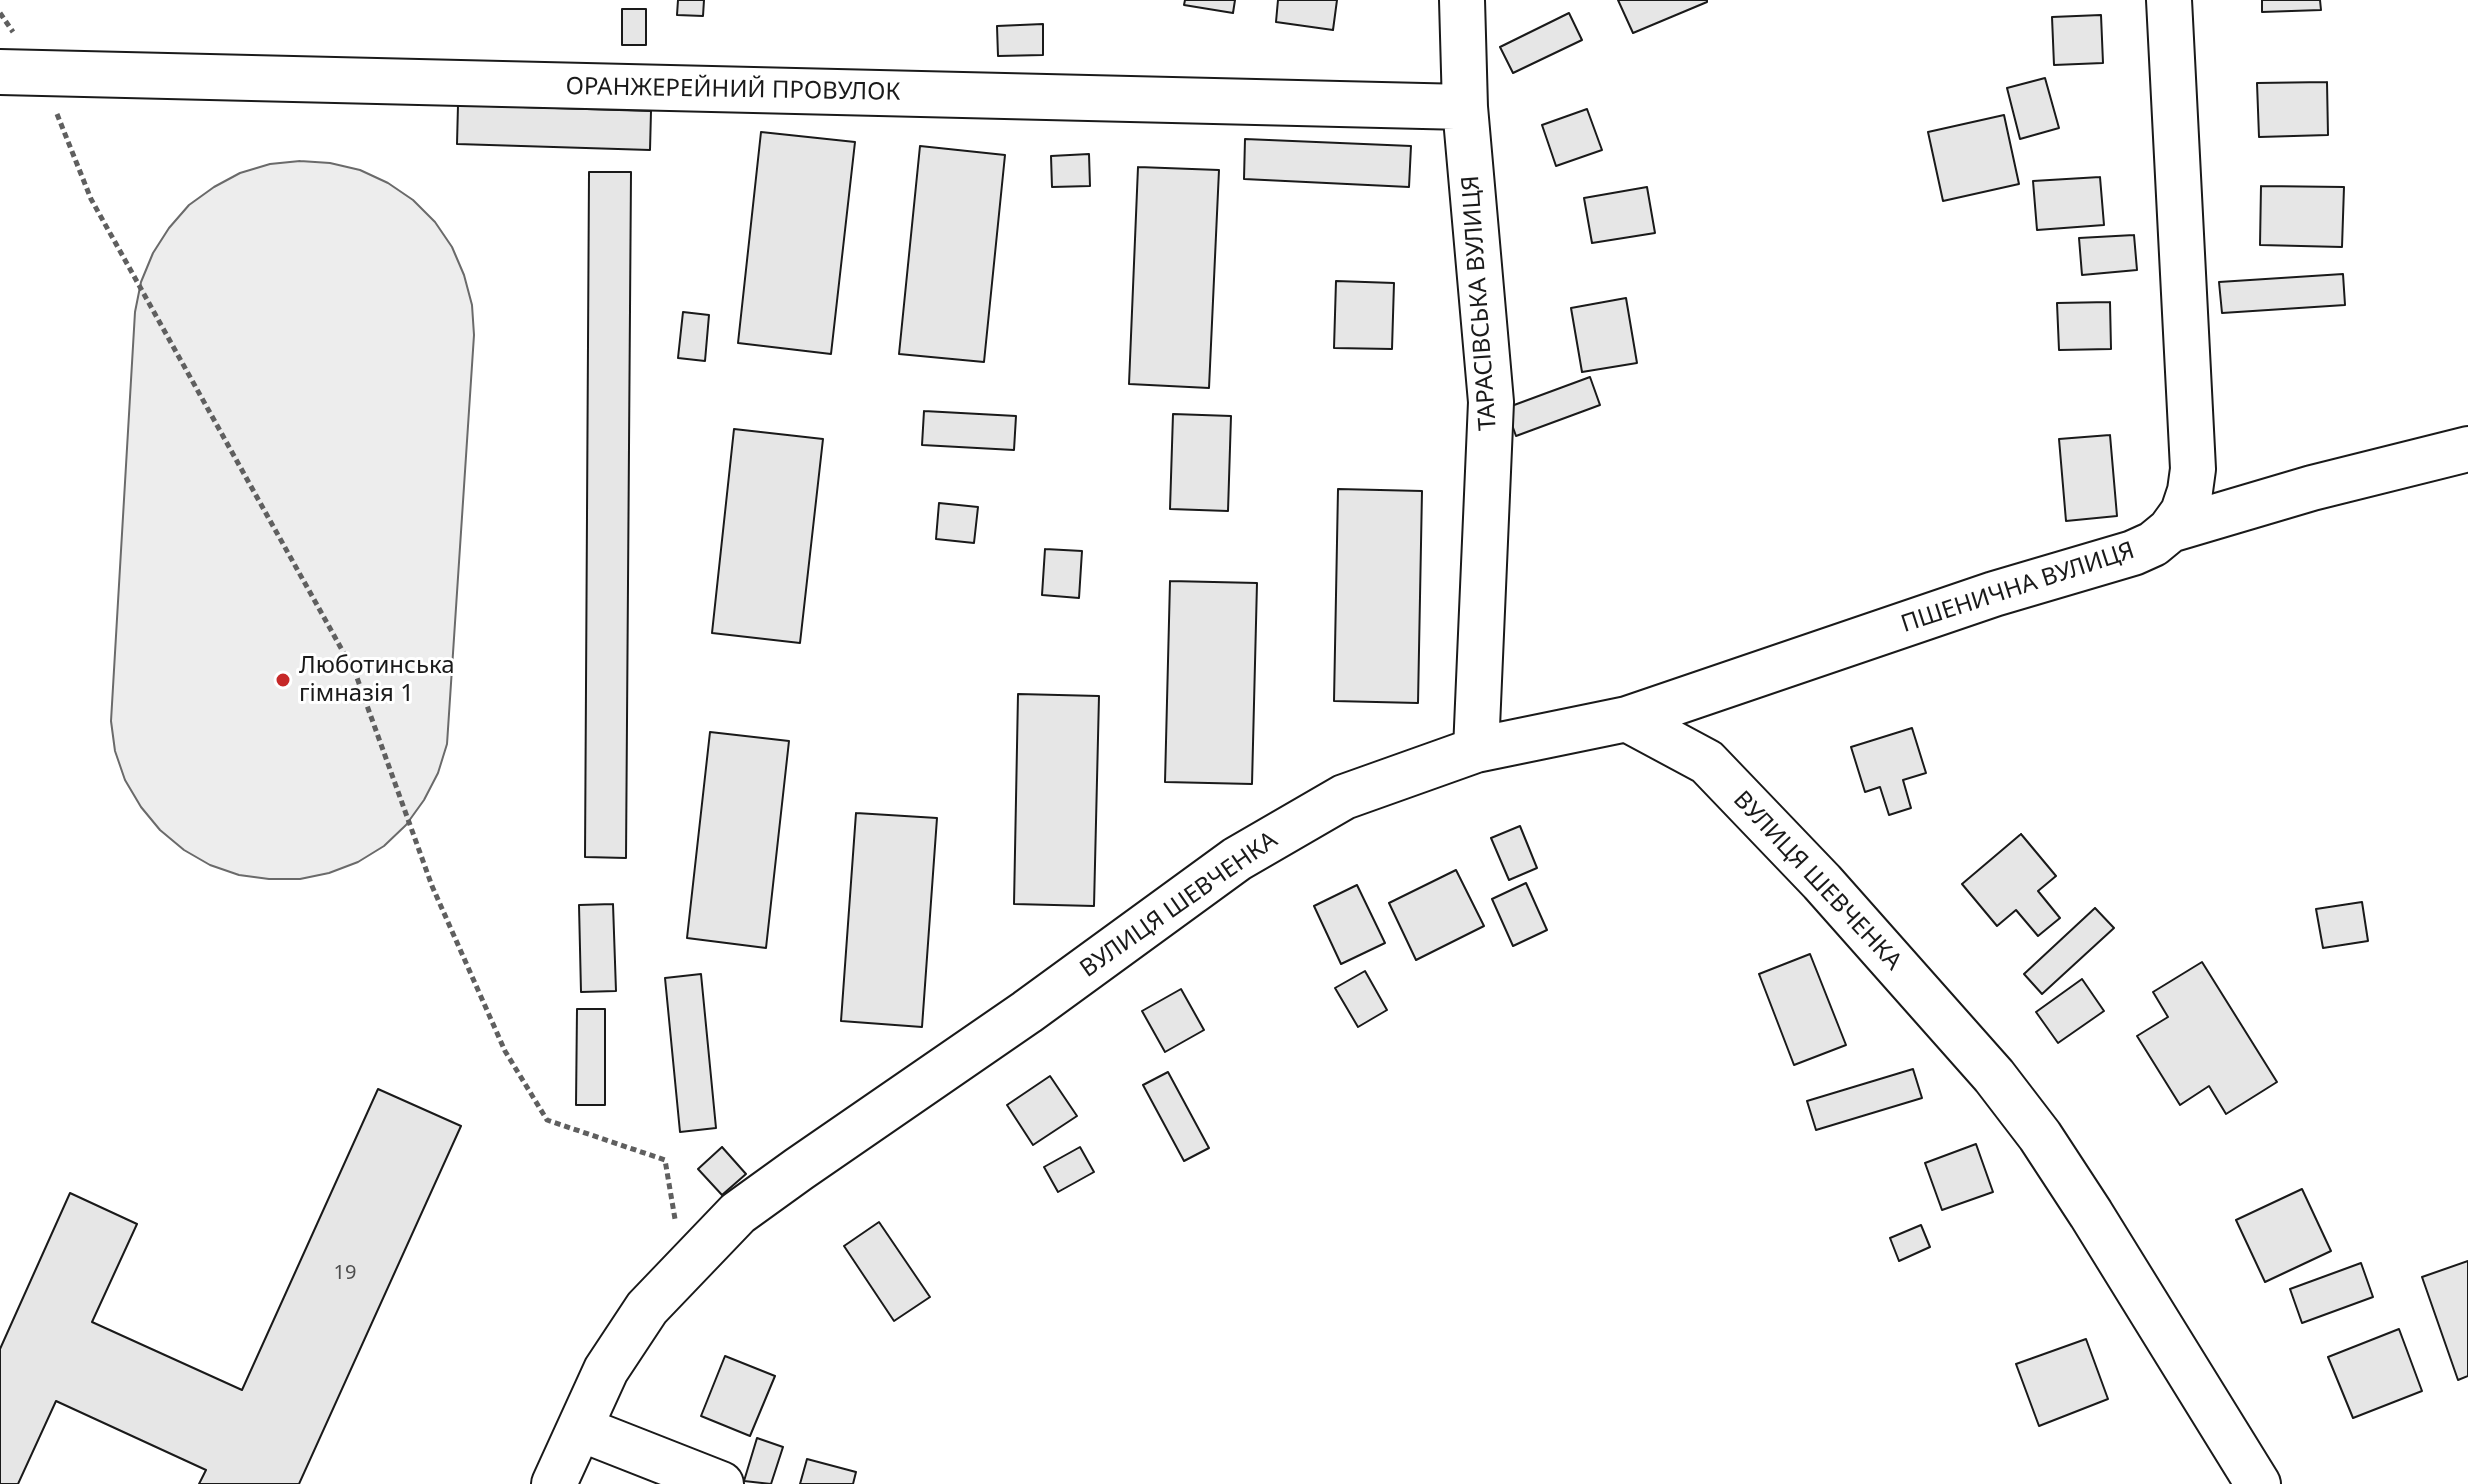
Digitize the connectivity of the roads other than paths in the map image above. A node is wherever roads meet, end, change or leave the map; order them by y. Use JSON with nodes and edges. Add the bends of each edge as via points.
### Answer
{"nodes":[{"id":1,"x":1462,"y":0,"type":"edge"},
{"id":2,"x":2169,"y":0,"type":"edge"},
{"id":3,"x":0,"y":72,"type":"edge"},
{"id":4,"x":1465,"y":107,"type":"junction"},
{"id":5,"x":2468,"y":449,"type":"edge"},
{"id":6,"x":2170,"y":530,"type":"junction"},
{"id":7,"x":1627,"y":719,"type":"junction"},
{"id":8,"x":1476,"y":750,"type":"junction"},
{"id":9,"x":581,"y":1429,"type":"junction"},
{"id":10,"x":554,"y":1484,"type":"edge"},
{"id":11,"x":721,"y":1484,"type":"edge"},
{"id":12,"x":2258,"y":1484,"type":"edge"}],
"edges":[{"from":1,"to":4,"type":"street","name":"ТАРАСІВСЬКА ВУЛИЦЯ"},
{"from":2,"to":6,"type":"street","name":"ПШЕНИЧНА ВУЛИЦЯ","via":[[2193,469],[2183,512]]},
{"from":3,"to":4,"type":"street","name":"ОРАНЖЕРЕЙНИЙ ПРОВУЛОК"},
{"from":4,"to":8,"type":"street","name":"ТАРАСІВСЬКА ВУЛИЦЯ","via":[[1491,402]]},
{"from":5,"to":6,"type":"street"},
{"from":6,"to":7,"type":"street","name":"ПШЕНИЧНА ВУЛИЦЯ","via":[[2133,553],[1994,594]]},
{"from":7,"to":8,"type":"street","name":"ВУЛИЦЯ ШЕВЧЕНКА"},
{"from":7,"to":12,"type":"street","name":"ВУЛИЦЯ ШЕВЧЕНКА","via":[[1707,762],[1994,1076],[2091,1214]]},
{"from":8,"to":9,"type":"street","name":"ВУЛИЦЯ ШЕВЧЕНКА","via":[[1344,797],[1237,859],[738,1213],[647,1308],[606,1370]]},
{"from":9,"to":10,"type":"street","name":"ВУЛИЦЯ ШЕВЧЕНКА"},
{"from":9,"to":11,"type":"street"}]}
